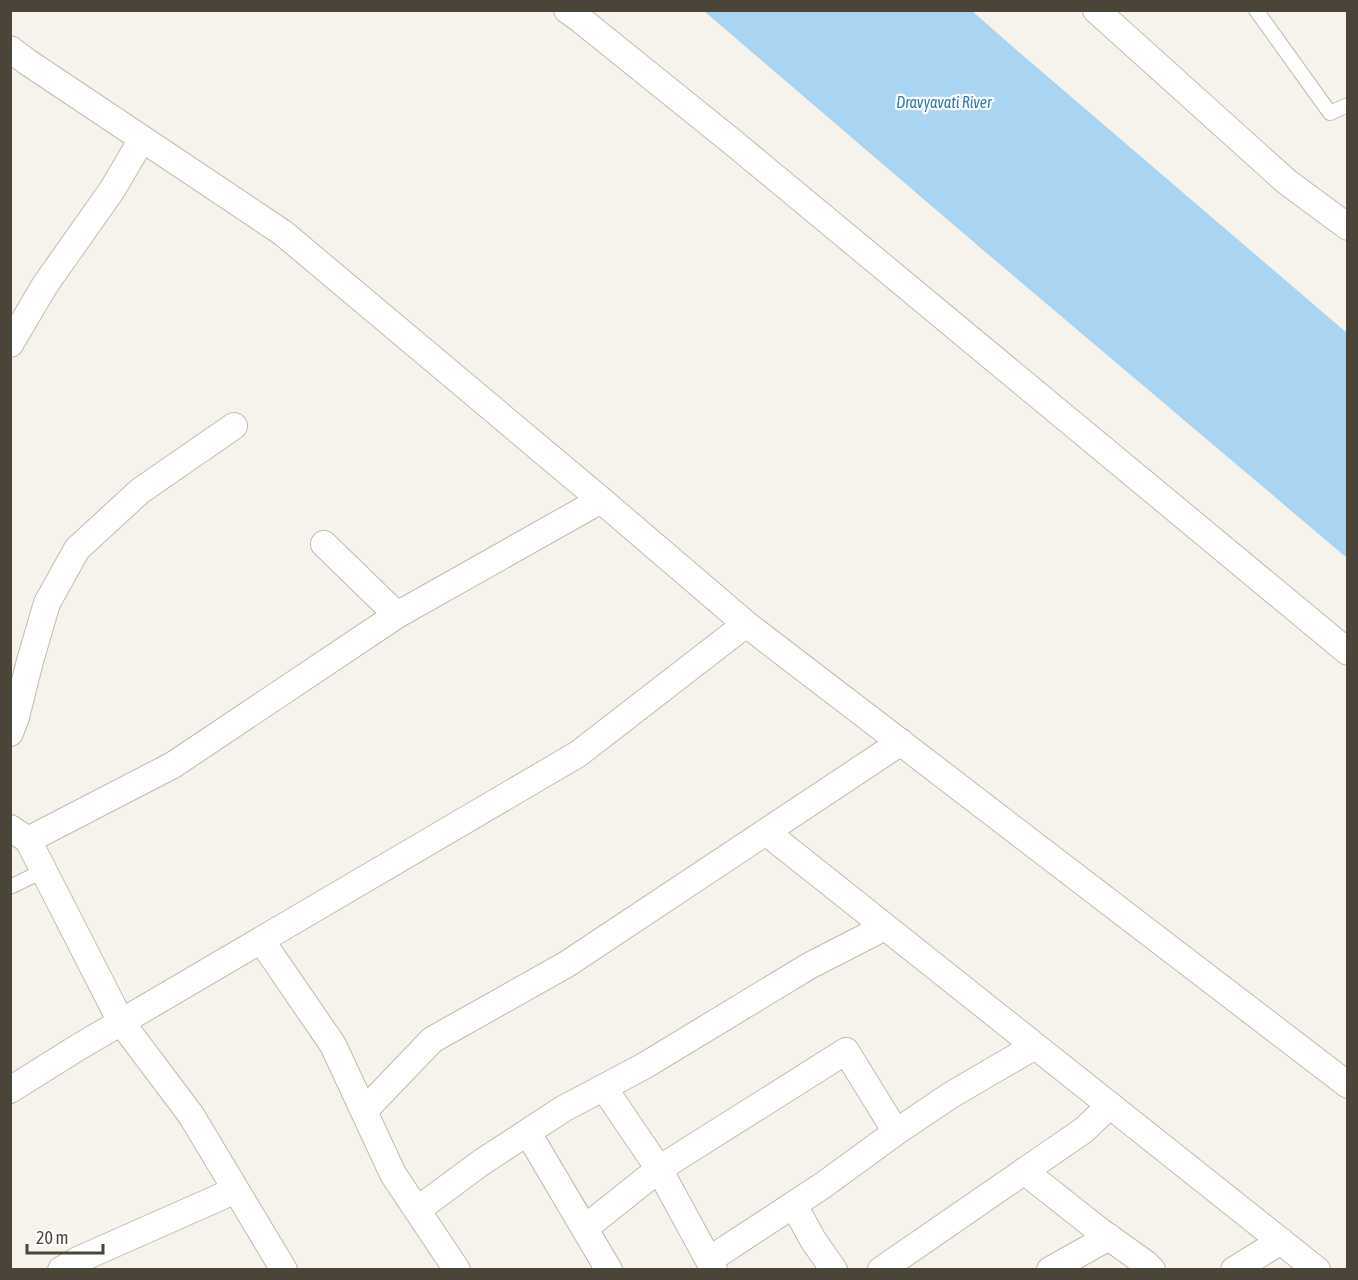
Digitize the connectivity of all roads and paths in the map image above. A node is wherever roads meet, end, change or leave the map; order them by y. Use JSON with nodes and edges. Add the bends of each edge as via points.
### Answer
{"nodes":[{"id":1,"x":567,"y":10,"type":"edge"},
{"id":2,"x":1096,"y":10,"type":"edge"},
{"id":3,"x":1256,"y":10,"type":"edge"},
{"id":4,"x":10,"y":49,"type":"edge"},
{"id":5,"x":1347,"y":105,"type":"edge"},
{"id":6,"x":142,"y":139,"type":"junction"},
{"id":7,"x":1347,"y":228,"type":"edge"},
{"id":8,"x":10,"y":344,"type":"edge"},
{"id":9,"x":234,"y":426,"type":"dead end"},
{"id":10,"x":601,"y":500,"type":"junction"},
{"id":11,"x":324,"y":544,"type":"dead end"},
{"id":12,"x":397,"y":615,"type":"junction"},
{"id":13,"x":746,"y":624,"type":"junction"},
{"id":14,"x":1347,"y":652,"type":"edge"},
{"id":15,"x":20,"y":655,"type":"edge"},
{"id":16,"x":10,"y":733,"type":"edge"},
{"id":17,"x":901,"y":742,"type":"junction"},
{"id":18,"x":766,"y":832,"type":"junction"},
{"id":19,"x":19,"y":834,"type":"edge"},
{"id":20,"x":43,"y":871,"type":"junction"},
{"id":21,"x":10,"y":887,"type":"edge"},
{"id":22,"x":885,"y":927,"type":"junction"},
{"id":23,"x":261,"y":940,"type":"junction"},
{"id":24,"x":121,"y":1022,"type":"junction"},
{"id":25,"x":1035,"y":1046,"type":"junction"},
{"id":26,"x":1347,"y":1085,"type":"edge"},
{"id":27,"x":604,"y":1088,"type":"junction"},
{"id":28,"x":10,"y":1090,"type":"edge"},
{"id":29,"x":1110,"y":1105,"type":"junction"},
{"id":30,"x":364,"y":1111,"type":"junction"},
{"id":31,"x":896,"y":1132,"type":"junction"},
{"id":32,"x":528,"y":1133,"type":"junction"},
{"id":33,"x":659,"y":1169,"type":"junction"},
{"id":34,"x":1024,"y":1171,"type":"junction"},
{"id":35,"x":236,"y":1190,"type":"junction"},
{"id":36,"x":794,"y":1205,"type":"junction"},
{"id":37,"x":417,"y":1210,"type":"junction"},
{"id":38,"x":585,"y":1228,"type":"junction"},
{"id":39,"x":1109,"y":1237,"type":"junction"},
{"id":40,"x":1281,"y":1241,"type":"junction"},
{"id":41,"x":712,"y":1265,"type":"edge"},
{"id":42,"x":61,"y":1269,"type":"edge"},
{"id":43,"x":284,"y":1269,"type":"edge"},
{"id":44,"x":457,"y":1269,"type":"edge"},
{"id":45,"x":609,"y":1269,"type":"edge"},
{"id":46,"x":834,"y":1269,"type":"edge"},
{"id":47,"x":881,"y":1269,"type":"edge"},
{"id":48,"x":1050,"y":1269,"type":"edge"},
{"id":49,"x":1152,"y":1269,"type":"edge"},
{"id":50,"x":1234,"y":1269,"type":"edge"},
{"id":51,"x":1317,"y":1269,"type":"edge"}],
"edges":[{"from":1,"to":14,"type":"street","via":[[735,144]]},
{"from":2,"to":7,"type":"street","via":[[1287,182]]},
{"from":3,"to":5,"type":"lane","via":[[1330,113]]},
{"from":4,"to":6,"type":"street"},
{"from":6,"to":8,"type":"street"},
{"from":6,"to":10,"type":"street","via":[[283,233]]},
{"from":9,"to":15,"type":"street","via":[[140,491],[76,549]]},
{"from":10,"to":12,"type":"street"},
{"from":10,"to":13,"type":"street"},
{"from":11,"to":12,"type":"street"},
{"from":12,"to":19,"type":"street","via":[[173,765]]},
{"from":13,"to":17,"type":"street"},
{"from":13,"to":23,"type":"street","via":[[578,754]]},
{"from":15,"to":16,"type":"street","via":[[16,717]]},
{"from":17,"to":18,"type":"street"},
{"from":17,"to":26,"type":"street"},
{"from":18,"to":22,"type":"street"},
{"from":18,"to":30,"type":"street","via":[[567,964],[432,1040]]},
{"from":19,"to":20,"type":"street"},
{"from":20,"to":21,"type":"lane"},
{"from":20,"to":24,"type":"street"},
{"from":22,"to":25,"type":"street"},
{"from":22,"to":27,"type":"street","via":[[809,966]]},
{"from":23,"to":24,"type":"street"},
{"from":23,"to":30,"type":"street","via":[[333,1045]]},
{"from":24,"to":28,"type":"street"},
{"from":24,"to":35,"type":"street","via":[[191,1115]]},
{"from":25,"to":29,"type":"street"},
{"from":25,"to":31,"type":"street"},
{"from":27,"to":32,"type":"street"},
{"from":27,"to":33,"type":"street"},
{"from":29,"to":34,"type":"street","via":[[1084,1130]]},
{"from":29,"to":40,"type":"street"},
{"from":30,"to":37,"type":"street","via":[[393,1174]]},
{"from":31,"to":33,"type":"street","via":[[846,1051]]},
{"from":31,"to":36,"type":"street"},
{"from":32,"to":37,"type":"street"},
{"from":32,"to":38,"type":"street"},
{"from":33,"to":38,"type":"street"},
{"from":33,"to":41,"type":"street"},
{"from":34,"to":39,"type":"street"},
{"from":34,"to":47,"type":"street"},
{"from":35,"to":42,"type":"street"},
{"from":35,"to":43,"type":"street"},
{"from":36,"to":41,"type":"street"},
{"from":36,"to":46,"type":"street"},
{"from":37,"to":44,"type":"street"},
{"from":38,"to":45,"type":"street"},
{"from":39,"to":48,"type":"street"},
{"from":39,"to":49,"type":"street"},
{"from":40,"to":50,"type":"street"},
{"from":40,"to":51,"type":"street"}]}
